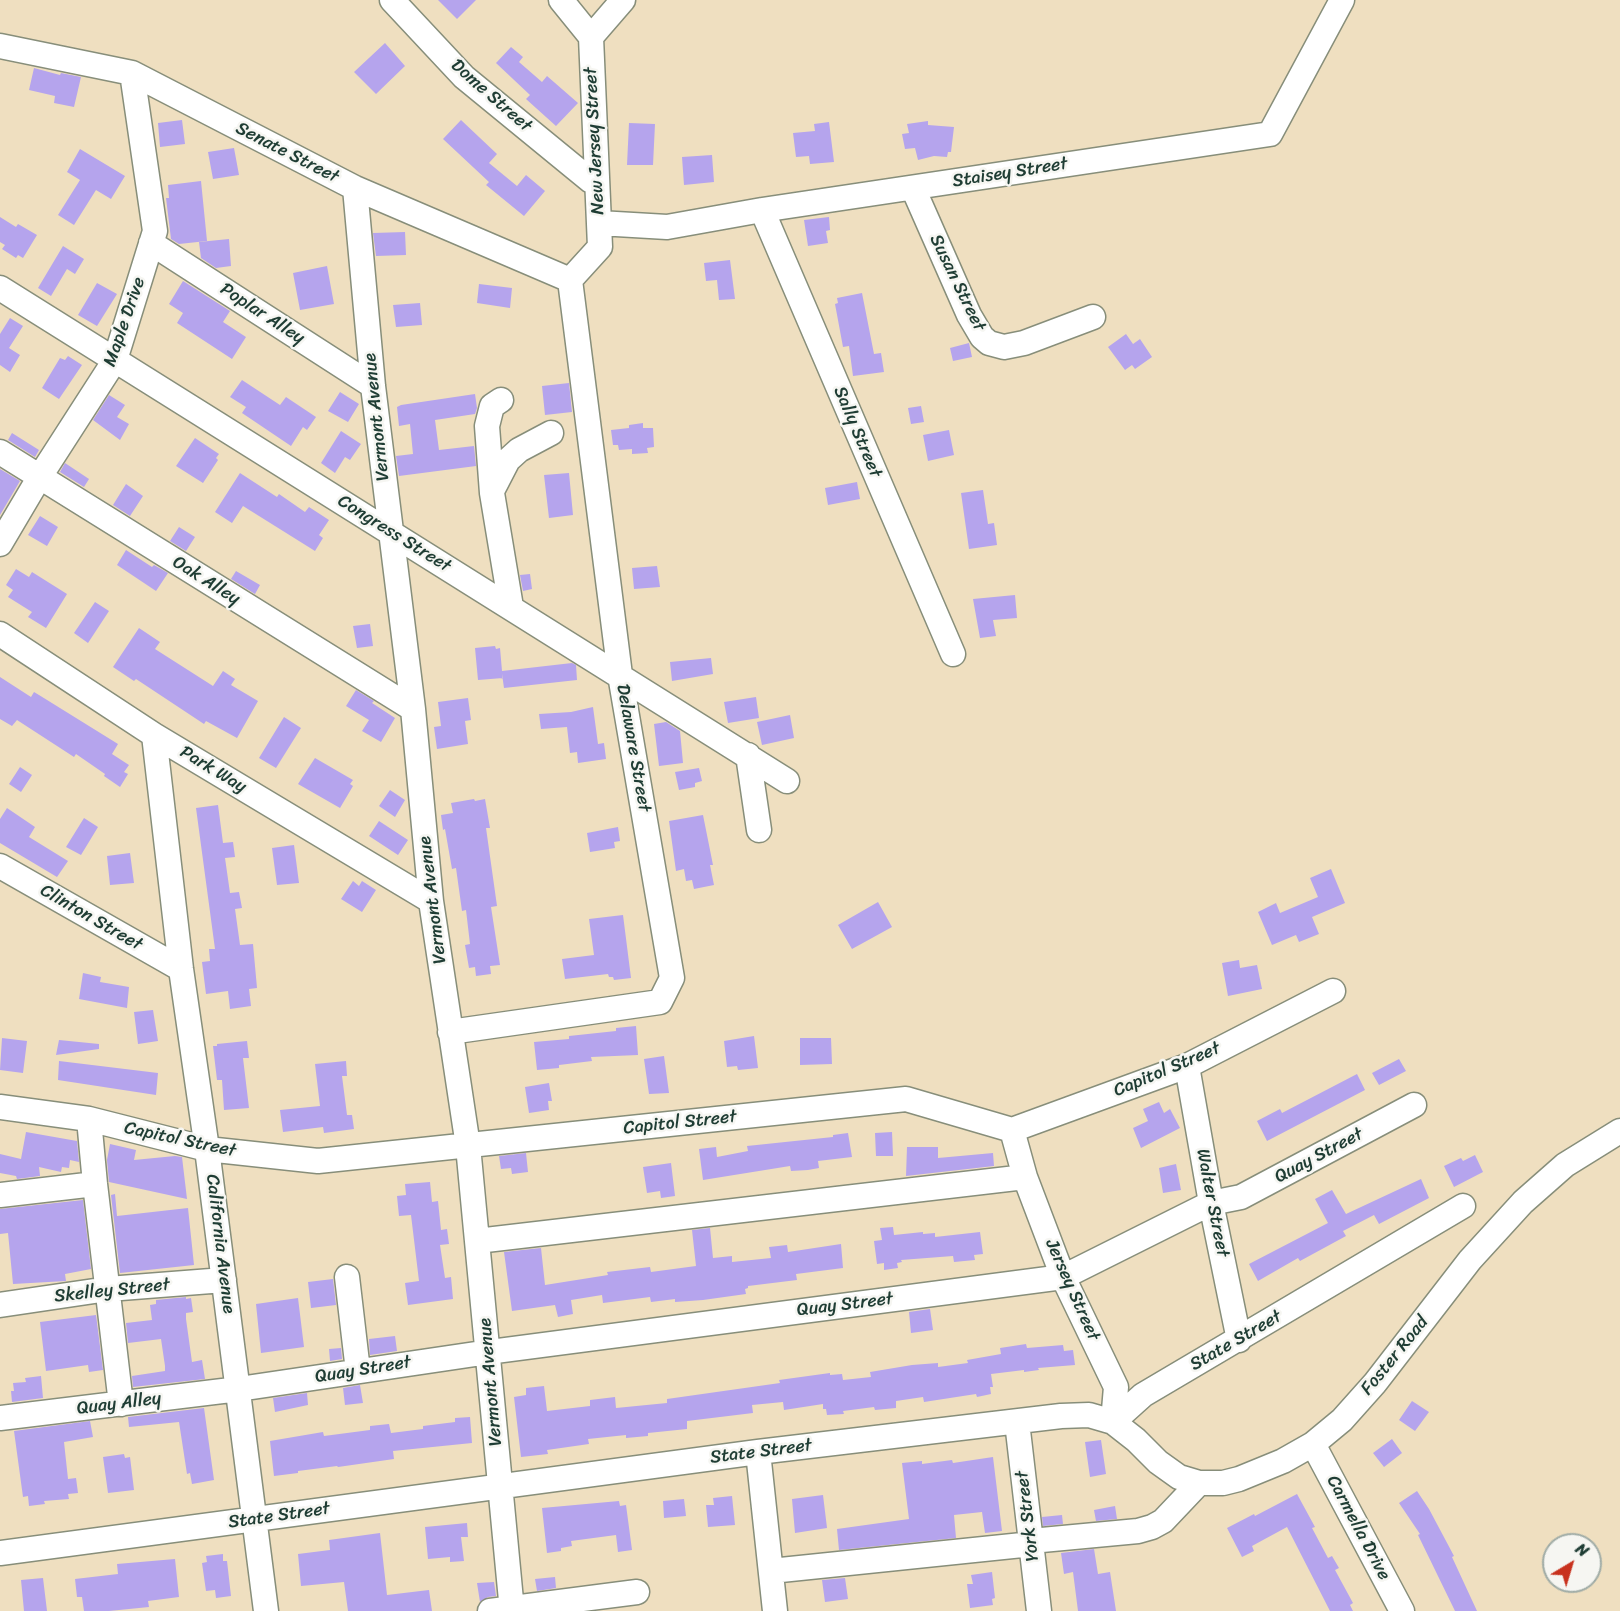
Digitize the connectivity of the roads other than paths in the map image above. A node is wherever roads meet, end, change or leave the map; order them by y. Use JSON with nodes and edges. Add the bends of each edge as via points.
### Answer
{"nodes":[{"id":1,"x":392,"y":0,"type":"edge"},
{"id":2,"x":561,"y":0,"type":"edge"},
{"id":3,"x":622,"y":0,"type":"edge"},
{"id":4,"x":1342,"y":0,"type":"edge"},
{"id":5,"x":591,"y":37,"type":"junction"},
{"id":6,"x":0,"y":46,"type":"edge"},
{"id":7,"x":132,"y":73,"type":"junction"},
{"id":8,"x":597,"y":181,"type":"junction"},
{"id":9,"x":355,"y":188,"type":"junction"},
{"id":10,"x":913,"y":188,"type":"junction"},
{"id":11,"x":762,"y":210,"type":"junction"},
{"id":12,"x":599,"y":223,"type":"junction"},
{"id":13,"x":151,"y":243,"type":"junction"},
{"id":14,"x":570,"y":280,"type":"junction"},
{"id":15,"x":0,"y":288,"type":"edge"},
{"id":16,"x":1093,"y":317,"type":"dead end"},
{"id":17,"x":115,"y":360,"type":"junction"},
{"id":18,"x":373,"y":386,"type":"junction"},
{"id":19,"x":501,"y":400,"type":"dead end"},
{"id":20,"x":551,"y":434,"type":"dead end"},
{"id":21,"x":0,"y":452,"type":"edge"},
{"id":22,"x":39,"y":478,"type":"junction"},
{"id":23,"x":492,"y":491,"type":"junction"},
{"id":24,"x":391,"y":532,"type":"junction"},
{"id":25,"x":0,"y":544,"type":"edge"},
{"id":26,"x":512,"y":607,"type":"junction"},
{"id":27,"x":0,"y":634,"type":"edge"},
{"id":28,"x":952,"y":654,"type":"dead end"},
{"id":29,"x":620,"y":675,"type":"junction"},
{"id":30,"x":412,"y":709,"type":"junction"},
{"id":31,"x":154,"y":735,"type":"junction"},
{"id":32,"x":748,"y":755,"type":"junction"},
{"id":33,"x":787,"y":781,"type":"dead end"},
{"id":34,"x":759,"y":830,"type":"dead end"},
{"id":35,"x":0,"y":866,"type":"edge"},
{"id":36,"x":431,"y":900,"type":"junction"},
{"id":37,"x":181,"y":969,"type":"junction"},
{"id":38,"x":1333,"y":991,"type":"dead end"},
{"id":39,"x":450,"y":1032,"type":"junction"},
{"id":40,"x":1187,"y":1066,"type":"junction"},
{"id":41,"x":1414,"y":1105,"type":"dead end"},
{"id":42,"x":0,"y":1107,"type":"edge"},
{"id":43,"x":89,"y":1119,"type":"junction"},
{"id":44,"x":1012,"y":1130,"type":"junction"},
{"id":45,"x":1620,"y":1131,"type":"edge"},
{"id":46,"x":468,"y":1146,"type":"junction"},
{"id":47,"x":207,"y":1149,"type":"junction"},
{"id":48,"x":1025,"y":1177,"type":"junction"},
{"id":49,"x":94,"y":1184,"type":"junction"},
{"id":50,"x":0,"y":1195,"type":"edge"},
{"id":51,"x":1211,"y":1203,"type":"junction"},
{"id":52,"x":1463,"y":1206,"type":"dead end"},
{"id":53,"x":477,"y":1241,"type":"junction"},
{"id":54,"x":1064,"y":1276,"type":"junction"},
{"id":55,"x":347,"y":1277,"type":"dead end"},
{"id":56,"x":224,"y":1280,"type":"junction"},
{"id":57,"x":108,"y":1289,"type":"junction"},
{"id":58,"x":0,"y":1305,"type":"edge"},
{"id":59,"x":1239,"y":1340,"type":"junction"},
{"id":60,"x":489,"y":1352,"type":"junction"},
{"id":61,"x":358,"y":1371,"type":"junction"},
{"id":62,"x":238,"y":1389,"type":"junction"},
{"id":63,"x":121,"y":1404,"type":"junction"},
{"id":64,"x":0,"y":1418,"type":"edge"},
{"id":65,"x":1017,"y":1422,"type":"junction"},
{"id":66,"x":1113,"y":1422,"type":"junction"},
{"id":67,"x":1313,"y":1444,"type":"junction"},
{"id":68,"x":758,"y":1452,"type":"junction"},
{"id":69,"x":1198,"y":1484,"type":"junction"},
{"id":70,"x":499,"y":1486,"type":"junction"},
{"id":71,"x":255,"y":1519,"type":"junction"},
{"id":72,"x":1032,"y":1543,"type":"junction"},
{"id":73,"x":0,"y":1553,"type":"edge"},
{"id":74,"x":771,"y":1571,"type":"junction"},
{"id":75,"x":637,"y":1592,"type":"dead end"},
{"id":76,"x":505,"y":1610,"type":"edge"},
{"id":77,"x":266,"y":1611,"type":"edge"},
{"id":78,"x":776,"y":1611,"type":"edge"},
{"id":79,"x":1039,"y":1611,"type":"edge"},
{"id":80,"x":1402,"y":1611,"type":"edge"}],
"edges":[{"from":1,"to":8,"type":"street","name":"Dome Street","via":[[464,76],[591,181]]},
{"from":2,"to":5,"type":"street"},
{"from":3,"to":5,"type":"street"},
{"from":4,"to":10,"type":"street","name":"Staisey Street","via":[[1270,134]]},
{"from":5,"to":8,"type":"street","name":"New Jersey Street"},
{"from":6,"to":7,"type":"street","name":"Senate Street"},
{"from":7,"to":9,"type":"street","name":"Senate Street"},
{"from":7,"to":13,"type":"street","name":"Maple Drive","via":[[155,231]]},
{"from":8,"to":12,"type":"street","name":"New Jersey Street"},
{"from":9,"to":14,"type":"street","name":"Senate Street"},
{"from":9,"to":18,"type":"street","name":"Vermont Avenue"},
{"from":10,"to":11,"type":"street","name":"Staisey Street"},
{"from":10,"to":16,"type":"street","name":"Susan Street","via":[[969,315],[989,343],[1024,343]]},
{"from":11,"to":12,"type":"street","name":"Staisey Street","via":[[667,227]]},
{"from":11,"to":28,"type":"street","name":"Sally Street"},
{"from":12,"to":14,"type":"street","name":"New Jersey Street","via":[[600,247]]},
{"from":13,"to":17,"type":"street","name":"Maple Drive"},
{"from":13,"to":18,"type":"street","name":"Poplar Alley"},
{"from":14,"to":29,"type":"street","name":"Delaware Street"},
{"from":15,"to":17,"type":"street","name":"Congress Street"},
{"from":17,"to":22,"type":"street","name":"Maple Drive"},
{"from":17,"to":24,"type":"street","name":"Congress Street"},
{"from":18,"to":24,"type":"street","name":"Vermont Avenue"},
{"from":19,"to":23,"type":"street","via":[[492,406],[488,426]]},
{"from":20,"to":23,"type":"street","via":[[513,455]]},
{"from":21,"to":22,"type":"street","name":"Oak Alley"},
{"from":22,"to":25,"type":"street","name":"Maple Drive"},
{"from":22,"to":30,"type":"street","name":"Oak Alley"},
{"from":23,"to":26,"type":"street"},
{"from":24,"to":26,"type":"street","name":"Congress Street"},
{"from":24,"to":30,"type":"street","name":"Vermont Avenue"},
{"from":26,"to":29,"type":"street","name":"Congress Street"},
{"from":27,"to":31,"type":"street","name":"Park Way"},
{"from":29,"to":32,"type":"street","name":"Congress Street"},
{"from":29,"to":39,"type":"street","name":"Delaware Street","via":[[672,978],[660,1002]]},
{"from":30,"to":36,"type":"street","name":"Vermont Avenue"},
{"from":31,"to":36,"type":"street","name":"Park Way"},
{"from":31,"to":37,"type":"street","name":"California Avenue"},
{"from":32,"to":33,"type":"street","name":"Congress Street"},
{"from":32,"to":34,"type":"street"},
{"from":35,"to":37,"type":"street","name":"Clinton Street"},
{"from":36,"to":39,"type":"street","name":"Vermont Avenue"},
{"from":37,"to":47,"type":"street","name":"California Avenue"},
{"from":38,"to":40,"type":"street","name":"Capitol Street"},
{"from":39,"to":46,"type":"street","name":"Vermont Avenue"},
{"from":40,"to":44,"type":"street","name":"Capitol Street"},
{"from":40,"to":51,"type":"street","name":"Walter Street"},
{"from":41,"to":51,"type":"street","name":"Quay Street","via":[[1241,1197]]},
{"from":42,"to":43,"type":"street","name":"Capitol Street"},
{"from":43,"to":47,"type":"street","name":"Capitol Street"},
{"from":43,"to":49,"type":"street"},
{"from":44,"to":46,"type":"street","name":"Capitol Street","via":[[906,1099]]},
{"from":44,"to":48,"type":"street","name":"Jersey Street"},
{"from":45,"to":67,"type":"street","name":"Foster Road","via":[[1565,1165],[1523,1202],[1470,1260],[1375,1383],[1342,1420]]},
{"from":46,"to":47,"type":"street","name":"Capitol Street","via":[[318,1161]]},
{"from":46,"to":53,"type":"street","name":"Vermont Avenue"},
{"from":47,"to":56,"type":"street","name":"California Avenue"},
{"from":48,"to":53,"type":"street"},
{"from":48,"to":54,"type":"street","name":"Jersey Street"},
{"from":49,"to":50,"type":"street"},
{"from":49,"to":57,"type":"street"},
{"from":51,"to":54,"type":"street","name":"Quay Street"},
{"from":51,"to":59,"type":"street","name":"Walter Street"},
{"from":52,"to":59,"type":"street","name":"State Street"},
{"from":53,"to":60,"type":"street","name":"Vermont Avenue"},
{"from":54,"to":60,"type":"street","name":"Quay Street"},
{"from":54,"to":66,"type":"street","name":"Jersey Street","via":[[1116,1387]]},
{"from":55,"to":61,"type":"street"},
{"from":56,"to":57,"type":"street","name":"Skelley Street"},
{"from":56,"to":62,"type":"street","name":"California Avenue"},
{"from":57,"to":58,"type":"street","name":"Skelley Street"},
{"from":57,"to":63,"type":"street"},
{"from":59,"to":66,"type":"street","name":"State Street","via":[[1143,1395]]},
{"from":60,"to":61,"type":"street","name":"Quay Street"},
{"from":60,"to":70,"type":"street","name":"Vermont Avenue"},
{"from":61,"to":62,"type":"street","name":"Quay Street"},
{"from":62,"to":63,"type":"street","name":"Quay Alley"},
{"from":62,"to":71,"type":"street","name":"California Avenue"},
{"from":63,"to":64,"type":"street","name":"Quay Alley"},
{"from":65,"to":66,"type":"street","name":"State Street","via":[[1089,1415]]},
{"from":65,"to":68,"type":"street","name":"State Street"},
{"from":65,"to":72,"type":"street","name":"York Street"},
{"from":66,"to":69,"type":"street","name":"Foster Road","via":[[1158,1462],[1179,1477]]},
{"from":67,"to":69,"type":"street","name":"Foster Road","via":[[1239,1479]]},
{"from":67,"to":80,"type":"street","name":"Carmella Drive"},
{"from":68,"to":70,"type":"street","name":"State Street"},
{"from":68,"to":74,"type":"street"},
{"from":69,"to":72,"type":"street","via":[[1163,1521],[1152,1527]]},
{"from":70,"to":71,"type":"street","name":"State Street"},
{"from":70,"to":76,"type":"street","name":"Vermont Avenue"},
{"from":71,"to":73,"type":"street","name":"State Street"},
{"from":71,"to":77,"type":"street","name":"California Avenue"},
{"from":72,"to":74,"type":"street"},
{"from":72,"to":79,"type":"street","name":"York Street"},
{"from":74,"to":78,"type":"street"},
{"from":75,"to":76,"type":"street"}]}
